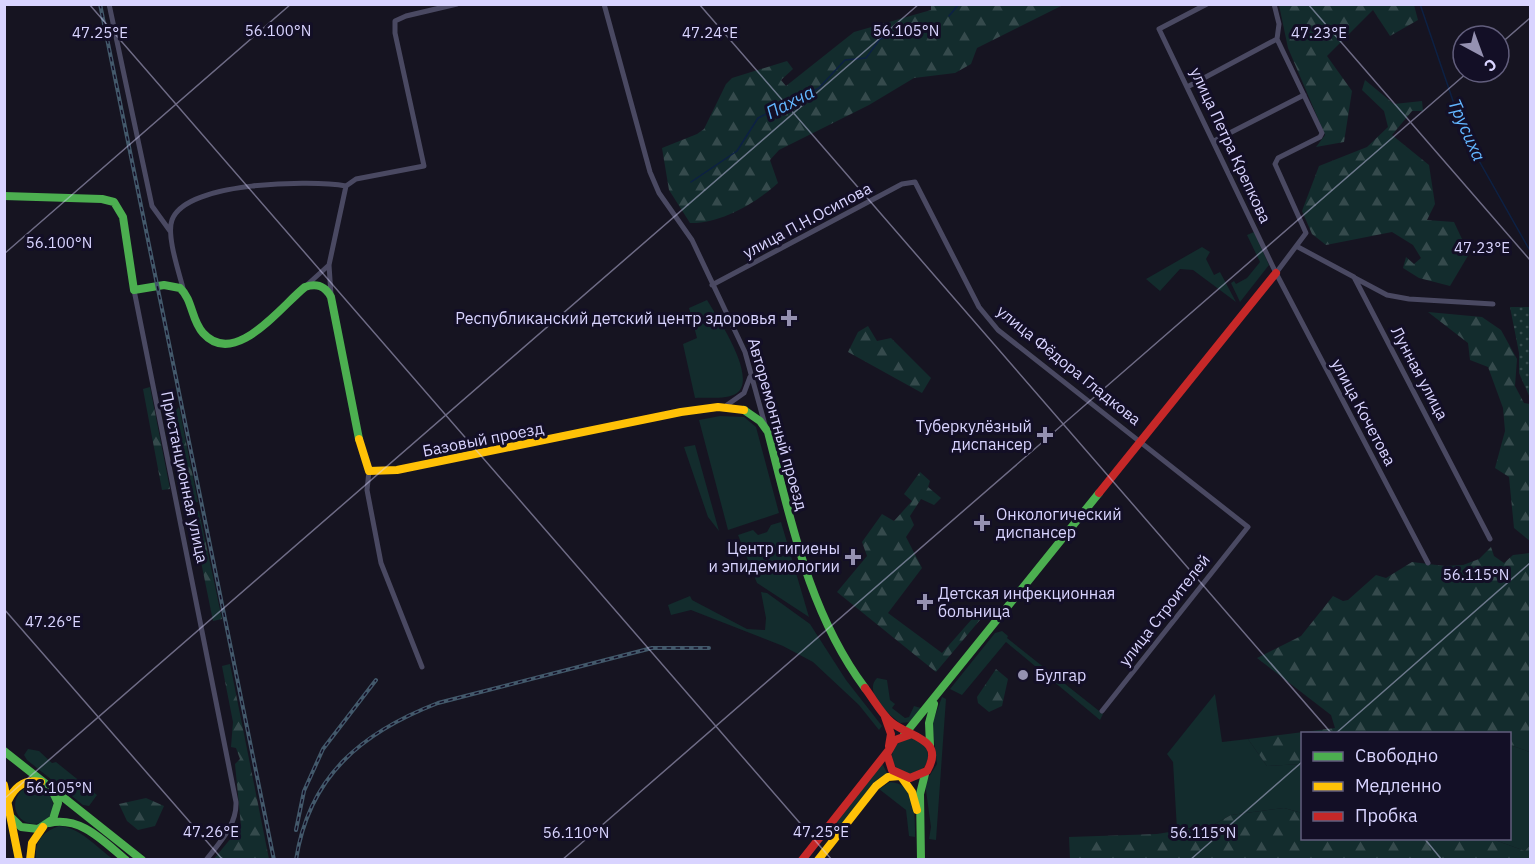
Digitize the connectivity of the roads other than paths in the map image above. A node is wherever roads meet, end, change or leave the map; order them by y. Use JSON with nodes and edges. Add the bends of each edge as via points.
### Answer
{"nodes":[{"id":1,"x":109,"y":4,"type":"edge"},
{"id":2,"x":457,"y":4,"type":"edge"},
{"id":3,"x":604,"y":4,"type":"edge"},
{"id":4,"x":1207,"y":4,"type":"edge"},
{"id":5,"x":1274,"y":4,"type":"edge"},
{"id":6,"x":1277,"y":39,"type":"junction"},
{"id":7,"x":1189,"y":86,"type":"junction"},
{"id":8,"x":1304,"y":95,"type":"junction"},
{"id":9,"x":1214,"y":141,"type":"junction"},
{"id":10,"x":915,"y":182,"type":"joint"},
{"id":11,"x":346,"y":186,"type":"junction"},
{"id":12,"x":4,"y":196,"type":"edge"},
{"id":13,"x":170,"y":231,"type":"junction"},
{"id":14,"x":1298,"y":247,"type":"junction"},
{"id":15,"x":329,"y":265,"type":"junction"},
{"id":16,"x":1276,"y":273,"type":"junction"},
{"id":17,"x":1354,"y":277,"type":"junction"},
{"id":18,"x":178,"y":284,"type":"junction"},
{"id":19,"x":712,"y":285,"type":"junction"},
{"id":20,"x":305,"y":287,"type":"junction"},
{"id":21,"x":134,"y":290,"type":"junction"},
{"id":22,"x":331,"y":297,"type":"junction"},
{"id":23,"x":1493,"y":304,"type":"dead end"},
{"id":24,"x":750,"y":372,"type":"junction"},
{"id":25,"x":723,"y":407,"type":"junction"},
{"id":26,"x":768,"y":432,"type":"junction"},
{"id":27,"x":1141,"y":441,"type":"junction"},
{"id":28,"x":369,"y":471,"type":"junction"},
{"id":29,"x":1248,"y":527,"type":"joint"},
{"id":30,"x":1490,"y":539,"type":"dead end"},
{"id":31,"x":1428,"y":563,"type":"dead end"},
{"id":32,"x":422,"y":667,"type":"dead end"},
{"id":33,"x":943,"y":690,"type":"junction"},
{"id":34,"x":1102,"y":711,"type":"dead end"},
{"id":35,"x":883,"y":713,"type":"junction"},
{"id":36,"x":907,"y":734,"type":"junction"},
{"id":37,"x":889,"y":748,"type":"junction"},
{"id":38,"x":930,"y":748,"type":"junction"},
{"id":39,"x":4,"y":751,"type":"edge"},
{"id":40,"x":925,"y":772,"type":"junction"},
{"id":41,"x":900,"y":777,"type":"junction"},
{"id":42,"x":4,"y":785,"type":"edge"},
{"id":43,"x":48,"y":785,"type":"junction"},
{"id":44,"x":8,"y":801,"type":"junction"},
{"id":45,"x":11,"y":817,"type":"junction"},
{"id":46,"x":46,"y":825,"type":"junction"},
{"id":47,"x":819,"y":838,"type":"junction"},
{"id":48,"x":829,"y":845,"type":"junction"},
{"id":49,"x":19,"y":860,"type":"edge"},
{"id":50,"x":30,"y":860,"type":"edge"},
{"id":51,"x":126,"y":860,"type":"edge"},
{"id":52,"x":142,"y":860,"type":"edge"},
{"id":53,"x":206,"y":860,"type":"edge"},
{"id":54,"x":802,"y":860,"type":"edge"},
{"id":55,"x":818,"y":860,"type":"edge"},
{"id":56,"x":916,"y":860,"type":"edge"},
{"id":57,"x":921,"y":860,"type":"edge"}],
"edges":[{"from":1,"to":13,"type":"street","via":[[152,206]]},
{"from":2,"to":11,"type":"street","via":[[395,21],[424,166],[356,178]]},
{"from":3,"to":19,"type":"street","name":"Авторемонтный проезд","via":[[650,171],[659,193],[692,240]]},
{"from":4,"to":7,"type":"street","name":"улица Петра Крепкова","via":[[1159,30]]},
{"from":5,"to":6,"type":"street","via":[[1279,24]]},
{"from":6,"to":7,"type":"street"},
{"from":6,"to":8,"type":"street"},
{"from":7,"to":9,"type":"street","name":"улица Петра Крепкова"},
{"from":8,"to":9,"type":"street"},
{"from":8,"to":14,"type":"street","via":[[1322,133],[1278,158],[1275,164],[1305,226],[1306,233]]},
{"from":9,"to":16,"type":"street","name":"улица Петра Крепкова"},
{"from":10,"to":19,"type":"street","name":"улица П.Н.Осипова","via":[[902,184]]},
{"from":10,"to":27,"type":"street","name":"улица Фёдора Гладкова","via":[[987,318]]},
{"from":11,"to":13,"type":"street","via":[[319,182],[209,194],[177,212]]},
{"from":11,"to":15,"type":"street"},
{"from":12,"to":21,"type":"street","name":"Пристанционная улица","via":[[114,202],[123,216]]},
{"from":13,"to":18,"type":"street"},
{"from":14,"to":16,"type":"street","name":"улица Фёдора Гладкова"},
{"from":14,"to":17,"type":"street"},
{"from":15,"to":20,"type":"street"},
{"from":15,"to":22,"type":"street"},
{"from":16,"to":27,"type":"street","name":"улица Фёдора Гладкова"},
{"from":16,"to":31,"type":"street","name":"улица Кочетова"},
{"from":17,"to":23,"type":"street","via":[[1398,297]]},
{"from":17,"to":30,"type":"street","name":"Лунная улица"},
{"from":18,"to":20,"type":"street","via":[[199,329],[210,339],[226,344],[246,338]]},
{"from":18,"to":21,"type":"street"},
{"from":19,"to":24,"type":"street","name":"Авторемонтный проезд","via":[[745,352]]},
{"from":20,"to":22,"type":"street","via":[[320,285]]},
{"from":21,"to":53,"type":"street","name":"Пристанционная улица","via":[[236,802],[231,826]]},
{"from":22,"to":28,"type":"street","via":[[362,454]]},
{"from":24,"to":25,"type":"street","via":[[744,393]]},
{"from":24,"to":26,"type":"street","name":"Авторемонтный проезд"},
{"from":25,"to":26,"type":"street","name":"Базовый проезд","via":[[751,411]]},
{"from":25,"to":28,"type":"street","name":"Базовый проезд","via":[[675,413],[398,470]]},
{"from":26,"to":35,"type":"street","name":"Авторемонтный проезд","via":[[823,618]]},
{"from":27,"to":29,"type":"street","name":"улица Фёдора Гладкова"},
{"from":27,"to":33,"type":"street","name":"улица Фёдора Гладкова"},
{"from":28,"to":32,"type":"street","via":[[367,490],[381,563]]},
{"from":29,"to":34,"type":"street","name":"улица Строителей"},
{"from":33,"to":36,"type":"street","name":"улица Фёдора Гладкова"},
{"from":33,"to":38,"type":"street","name":"улица Фёдора Гладкова","via":[[931,712]]},
{"from":35,"to":36,"type":"street","name":"Авторемонтный проезд"},
{"from":35,"to":37,"type":"street","name":"Авторемонтный проезд","via":[[891,734]]},
{"from":36,"to":37,"type":"street"},
{"from":36,"to":38,"type":"street","via":[[925,740]]},
{"from":37,"to":41,"type":"street","via":[[889,766]]},
{"from":37,"to":47,"type":"street"},
{"from":38,"to":40,"type":"street","via":[[932,760]]},
{"from":39,"to":43,"type":"street"},
{"from":40,"to":41,"type":"street","via":[[916,778]]},
{"from":40,"to":57,"type":"street","via":[[920,794]]},
{"from":41,"to":48,"type":"street","via":[[888,777],[876,786]]},
{"from":41,"to":56,"type":"street","via":[[912,792],[917,808]]},
{"from":42,"to":44,"type":"street"},
{"from":43,"to":44,"type":"street","via":[[34,780],[22,783]]},
{"from":43,"to":46,"type":"street","via":[[57,798],[58,810]]},
{"from":43,"to":52,"type":"street"},
{"from":44,"to":45,"type":"street"},
{"from":45,"to":46,"type":"street","via":[[26,829]]},
{"from":45,"to":49,"type":"street"},
{"from":46,"to":50,"type":"street","via":[[32,843]]},
{"from":46,"to":51,"type":"street","via":[[61,820],[74,822]]},
{"from":47,"to":48,"type":"street"},
{"from":47,"to":54,"type":"street"},
{"from":48,"to":55,"type":"street"}]}
